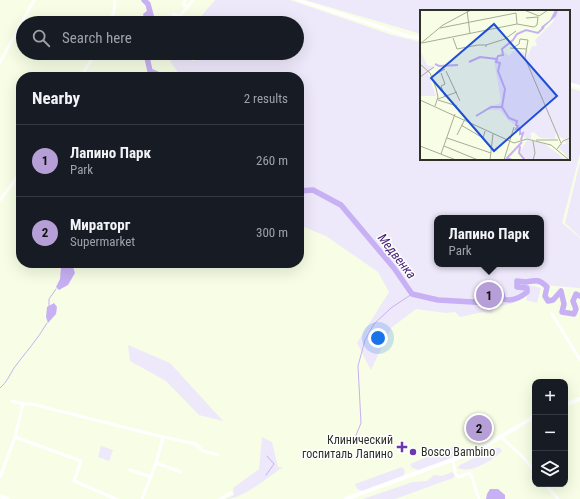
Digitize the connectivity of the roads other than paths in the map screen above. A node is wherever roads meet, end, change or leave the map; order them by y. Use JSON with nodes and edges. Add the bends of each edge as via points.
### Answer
{"nodes":[{"id":1,"x":34,"y":0,"type":"edge"},
{"id":2,"x":115,"y":0,"type":"edge"},
{"id":3,"x":185,"y":0,"type":"edge"},
{"id":4,"x":193,"y":0,"type":"edge"},
{"id":5,"x":298,"y":0,"type":"edge"},
{"id":6,"x":187,"y":7,"type":"junction"},
{"id":7,"x":172,"y":14,"type":"dead end"},
{"id":8,"x":25,"y":16,"type":"edge"},
{"id":9,"x":112,"y":16,"type":"edge"},
{"id":10,"x":180,"y":16,"type":"joint"},
{"id":11,"x":16,"y":33,"type":"edge"},
{"id":12,"x":420,"y":38,"type":"edge"},
{"id":13,"x":91,"y":60,"type":"edge"},
{"id":14,"x":0,"y":62,"type":"edge"},
{"id":15,"x":84,"y":72,"type":"edge"},
{"id":16,"x":570,"y":84,"type":"edge"},
{"id":17,"x":580,"y":87,"type":"edge"},
{"id":18,"x":16,"y":179,"type":"edge"},
{"id":19,"x":0,"y":200,"type":"edge"},
{"id":20,"x":552,"y":314,"type":"dead end"},
{"id":21,"x":580,"y":360,"type":"edge"},
{"id":22,"x":580,"y":399,"type":"edge"},
{"id":23,"x":12,"y":401,"type":"dead end"},
{"id":24,"x":23,"y":404,"type":"junction"},
{"id":25,"x":568,"y":404,"type":"edge"},
{"id":26,"x":532,"y":418,"type":"edge"},
{"id":27,"x":15,"y":437,"type":"junction"},
{"id":28,"x":163,"y":437,"type":"junction"},
{"id":29,"x":502,"y":438,"type":"junction"},
{"id":30,"x":218,"y":455,"type":"dead end"},
{"id":31,"x":453,"y":460,"type":"junction"},
{"id":32,"x":156,"y":463,"type":"junction"},
{"id":33,"x":532,"y":468,"type":"edge"},
{"id":34,"x":130,"y":470,"type":"dead end"},
{"id":35,"x":181,"y":472,"type":"dead end"},
{"id":36,"x":0,"y":477,"type":"edge"},
{"id":37,"x":151,"y":477,"type":"junction"},
{"id":38,"x":548,"y":487,"type":"edge"},
{"id":39,"x":231,"y":493,"type":"dead end"},
{"id":40,"x":0,"y":496,"type":"edge"},
{"id":41,"x":8,"y":499,"type":"edge"},
{"id":42,"x":116,"y":499,"type":"edge"},
{"id":43,"x":142,"y":499,"type":"edge"},
{"id":44,"x":220,"y":499,"type":"edge"},
{"id":45,"x":346,"y":499,"type":"edge"},
{"id":46,"x":479,"y":499,"type":"edge"},
{"id":47,"x":558,"y":499,"type":"edge"}],
"edges":[{"from":1,"to":8,"type":"street"},
{"from":2,"to":9,"type":"street"},
{"from":3,"to":6,"type":"street","via":[[184,4]]},
{"from":4,"to":6,"type":"street"},
{"from":5,"to":12,"type":"street"},
{"from":6,"to":10,"type":"street"},
{"from":7,"to":10,"type":"street"},
{"from":11,"to":14,"type":"street"},
{"from":13,"to":15,"type":"street"},
{"from":16,"to":17,"type":"street"},
{"from":18,"to":19,"type":"street"},
{"from":20,"to":21,"type":"street"},
{"from":22,"to":25,"type":"main road"},
{"from":23,"to":24,"type":"street"},
{"from":24,"to":27,"type":"street"},
{"from":24,"to":28,"type":"street","via":[[32,404]]},
{"from":26,"to":29,"type":"main road"},
{"from":27,"to":36,"type":"street"},
{"from":27,"to":42,"type":"street","via":[[81,461],[74,481]]},
{"from":28,"to":30,"type":"street","via":[[196,444],[203,451]]},
{"from":28,"to":32,"type":"street"},
{"from":29,"to":31,"type":"main road"},
{"from":29,"to":33,"type":"street"},
{"from":31,"to":45,"type":"main road"},
{"from":31,"to":46,"type":"street","via":[[456,475],[471,475]]},
{"from":32,"to":35,"type":"street"},
{"from":32,"to":37,"type":"street"},
{"from":34,"to":37,"type":"street"},
{"from":37,"to":43,"type":"street"},
{"from":38,"to":47,"type":"street"},
{"from":39,"to":44,"type":"street"},
{"from":40,"to":41,"type":"main road"}]}
